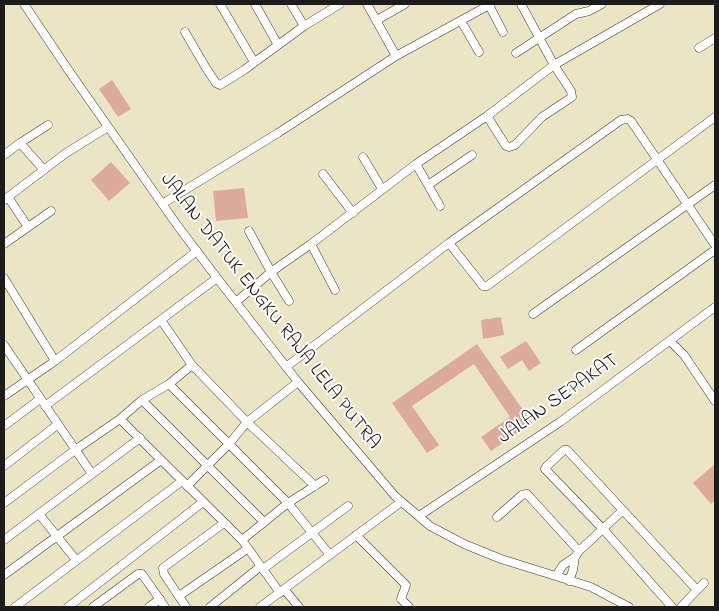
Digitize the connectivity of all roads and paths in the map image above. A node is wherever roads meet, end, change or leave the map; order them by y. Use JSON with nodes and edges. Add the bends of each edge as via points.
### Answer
{"nodes":[{"id":1,"x":24,"y":4,"type":"edge"},
{"id":2,"x":220,"y":4,"type":"edge"},
{"id":3,"x":255,"y":4,"type":"edge"},
{"id":4,"x":292,"y":4,"type":"edge"},
{"id":5,"x":340,"y":4,"type":"edge"},
{"id":6,"x":367,"y":4,"type":"edge"},
{"id":7,"x":405,"y":4,"type":"edge"},
{"id":8,"x":490,"y":4,"type":"edge"},
{"id":9,"x":521,"y":4,"type":"edge"},
{"id":10,"x":602,"y":4,"type":"edge"},
{"id":11,"x":660,"y":4,"type":"edge"},
{"id":12,"x":327,"y":7,"type":"edge"},
{"id":13,"x":377,"y":20,"type":"junction"},
{"id":14,"x":461,"y":20,"type":"junction"},
{"id":15,"x":304,"y":26,"type":"junction"},
{"id":16,"x":185,"y":32,"type":"dead end"},
{"id":17,"x":503,"y":32,"type":"dead end"},
{"id":18,"x":539,"y":37,"type":"junction"},
{"id":19,"x":715,"y":38,"type":"edge"},
{"id":20,"x":278,"y":46,"type":"junction"},
{"id":21,"x":699,"y":48,"type":"dead end"},
{"id":22,"x":479,"y":52,"type":"dead end"},
{"id":23,"x":516,"y":53,"type":"dead end"},
{"id":24,"x":396,"y":56,"type":"junction"},
{"id":25,"x":254,"y":62,"type":"junction"},
{"id":26,"x":554,"y":65,"type":"junction"},
{"id":27,"x":488,"y":116,"type":"junction"},
{"id":28,"x":715,"y":117,"type":"edge"},
{"id":29,"x":48,"y":125,"type":"dead end"},
{"id":30,"x":108,"y":127,"type":"junction"},
{"id":31,"x":20,"y":143,"type":"junction"},
{"id":32,"x":472,"y":154,"type":"dead end"},
{"id":33,"x":4,"y":155,"type":"edge"},
{"id":34,"x":363,"y":157,"type":"dead end"},
{"id":35,"x":657,"y":160,"type":"junction"},
{"id":36,"x":416,"y":164,"type":"junction"},
{"id":37,"x":44,"y":170,"type":"junction"},
{"id":38,"x":323,"y":174,"type":"dead end"},
{"id":39,"x":428,"y":185,"type":"junction"},
{"id":40,"x":715,"y":185,"type":"edge"},
{"id":41,"x":382,"y":189,"type":"junction"},
{"id":42,"x":6,"y":198,"type":"edge"},
{"id":43,"x":162,"y":204,"type":"junction"},
{"id":44,"x":440,"y":206,"type":"dead end"},
{"id":45,"x":688,"y":206,"type":"junction"},
{"id":46,"x":51,"y":211,"type":"dead end"},
{"id":47,"x":353,"y":213,"type":"junction"},
{"id":48,"x":28,"y":226,"type":"junction"},
{"id":49,"x":249,"y":231,"type":"dead end"},
{"id":50,"x":449,"y":243,"type":"junction"},
{"id":51,"x":4,"y":244,"type":"edge"},
{"id":52,"x":311,"y":244,"type":"junction"},
{"id":53,"x":714,"y":250,"type":"edge"},
{"id":54,"x":197,"y":251,"type":"junction"},
{"id":55,"x":271,"y":272,"type":"junction"},
{"id":56,"x":4,"y":278,"type":"edge"},
{"id":57,"x":217,"y":278,"type":"junction"},
{"id":58,"x":335,"y":290,"type":"dead end"},
{"id":59,"x":289,"y":301,"type":"dead end"},
{"id":60,"x":236,"y":302,"type":"junction"},
{"id":61,"x":714,"y":310,"type":"edge"},
{"id":62,"x":533,"y":314,"type":"dead end"},
{"id":63,"x":161,"y":320,"type":"junction"},
{"id":64,"x":670,"y":341,"type":"junction"},
{"id":65,"x":4,"y":345,"type":"edge"},
{"id":66,"x":576,"y":350,"type":"dead end"},
{"id":67,"x":7,"y":355,"type":"edge"},
{"id":68,"x":55,"y":361,"type":"junction"},
{"id":69,"x":192,"y":365,"type":"junction"},
{"id":70,"x":286,"y":367,"type":"junction"},
{"id":71,"x":27,"y":379,"type":"junction"},
{"id":72,"x":298,"y":382,"type":"junction"},
{"id":73,"x":169,"y":384,"type":"junction"},
{"id":74,"x":4,"y":396,"type":"edge"},
{"id":75,"x":142,"y":400,"type":"junction"},
{"id":76,"x":715,"y":401,"type":"edge"},
{"id":77,"x":42,"y":403,"type":"junction"},
{"id":78,"x":120,"y":419,"type":"junction"},
{"id":79,"x":247,"y":422,"type":"junction"},
{"id":80,"x":57,"y":425,"type":"junction"},
{"id":81,"x":4,"y":426,"type":"edge"},
{"id":82,"x":140,"y":438,"type":"junction"},
{"id":83,"x":229,"y":444,"type":"junction"},
{"id":84,"x":74,"y":450,"type":"junction"},
{"id":85,"x":161,"y":460,"type":"junction"},
{"id":86,"x":4,"y":466,"type":"edge"},
{"id":87,"x":207,"y":466,"type":"junction"},
{"id":88,"x":92,"y":474,"type":"junction"},
{"id":89,"x":324,"y":480,"type":"dead end"},
{"id":90,"x":184,"y":483,"type":"junction"},
{"id":91,"x":315,"y":486,"type":"junction"},
{"id":92,"x":203,"y":502,"type":"junction"},
{"id":93,"x":401,"y":502,"type":"junction"},
{"id":94,"x":4,"y":503,"type":"edge"},
{"id":95,"x":288,"y":503,"type":"junction"},
{"id":96,"x":348,"y":506,"type":"dead end"},
{"id":97,"x":622,"y":511,"type":"junction"},
{"id":98,"x":39,"y":514,"type":"junction"},
{"id":99,"x":419,"y":516,"type":"junction"},
{"id":100,"x":497,"y":517,"type":"dead end"},
{"id":101,"x":264,"y":522,"type":"junction"},
{"id":102,"x":224,"y":523,"type":"junction"},
{"id":103,"x":603,"y":529,"type":"junction"},
{"id":104,"x":312,"y":533,"type":"junction"},
{"id":105,"x":356,"y":535,"type":"junction"},
{"id":106,"x":56,"y":536,"type":"junction"},
{"id":107,"x":4,"y":540,"type":"edge"},
{"id":108,"x":242,"y":540,"type":"junction"},
{"id":109,"x":247,"y":549,"type":"junction"},
{"id":110,"x":577,"y":554,"type":"junction"},
{"id":111,"x":330,"y":555,"type":"junction"},
{"id":112,"x":76,"y":560,"type":"junction"},
{"id":113,"x":262,"y":568,"type":"junction"},
{"id":114,"x":4,"y":575,"type":"edge"},
{"id":115,"x":556,"y":576,"type":"junction"},
{"id":116,"x":569,"y":580,"type":"junction"},
{"id":117,"x":704,"y":583,"type":"dead end"},
{"id":118,"x":697,"y":590,"type":"junction"},
{"id":119,"x":282,"y":591,"type":"junction"},
{"id":120,"x":179,"y":596,"type":"junction"},
{"id":121,"x":160,"y":599,"type":"junction"},
{"id":122,"x":15,"y":607,"type":"edge"},
{"id":123,"x":68,"y":607,"type":"edge"},
{"id":124,"x":93,"y":607,"type":"edge"},
{"id":125,"x":149,"y":607,"type":"edge"},
{"id":126,"x":165,"y":607,"type":"edge"},
{"id":127,"x":186,"y":607,"type":"edge"},
{"id":128,"x":210,"y":607,"type":"edge"},
{"id":129,"x":260,"y":607,"type":"edge"},
{"id":130,"x":299,"y":607,"type":"edge"},
{"id":131,"x":408,"y":607,"type":"edge"},
{"id":132,"x":629,"y":607,"type":"edge"},
{"id":133,"x":672,"y":607,"type":"edge"},
{"id":134,"x":681,"y":607,"type":"edge"}],
"edges":[{"from":1,"to":30,"type":"street","name":"JALAN DATUK ENGKU RAJA LELA PUTRA"},
{"from":2,"to":25,"type":"street"},
{"from":3,"to":20,"type":"street"},
{"from":4,"to":15,"type":"street"},
{"from":5,"to":12,"type":"street"},
{"from":6,"to":13,"type":"street"},
{"from":7,"to":13,"type":"street"},
{"from":8,"to":14,"type":"street"},
{"from":8,"to":17,"type":"street"},
{"from":9,"to":18,"type":"street"},
{"from":10,"to":18,"type":"street","via":[[576,14]]},
{"from":11,"to":26,"type":"street"},
{"from":12,"to":15,"type":"street"},
{"from":13,"to":24,"type":"street"},
{"from":14,"to":22,"type":"street"},
{"from":14,"to":24,"type":"street"},
{"from":15,"to":20,"type":"street"},
{"from":16,"to":25,"type":"street","via":[[220,85]]},
{"from":18,"to":23,"type":"street"},
{"from":18,"to":26,"type":"street"},
{"from":19,"to":21,"type":"street"},
{"from":20,"to":25,"type":"street"},
{"from":24,"to":43,"type":"street"},
{"from":26,"to":27,"type":"street"},
{"from":26,"to":27,"type":"street","via":[[572,90],[572,97],[542,116],[515,145],[506,146]]},
{"from":27,"to":36,"type":"street"},
{"from":28,"to":35,"type":"street"},
{"from":29,"to":31,"type":"street"},
{"from":30,"to":37,"type":"street"},
{"from":30,"to":43,"type":"street","name":"JALAN DATUK ENGKU RAJA LELA PUTRA"},
{"from":31,"to":33,"type":"street"},
{"from":31,"to":37,"type":"street"},
{"from":32,"to":39,"type":"street"},
{"from":34,"to":41,"type":"street"},
{"from":35,"to":45,"type":"street"},
{"from":35,"to":50,"type":"street","via":[[631,121],[621,120]]},
{"from":35,"to":50,"type":"street","via":[[486,286]]},
{"from":36,"to":39,"type":"street"},
{"from":36,"to":41,"type":"street"},
{"from":37,"to":42,"type":"street"},
{"from":38,"to":47,"type":"street"},
{"from":39,"to":44,"type":"street"},
{"from":40,"to":45,"type":"street"},
{"from":41,"to":47,"type":"street"},
{"from":42,"to":48,"type":"street"},
{"from":43,"to":54,"type":"street","name":"JALAN DATUK ENGKU RAJA LELA PUTRA"},
{"from":45,"to":53,"type":"street"},
{"from":45,"to":62,"type":"street"},
{"from":46,"to":48,"type":"street"},
{"from":47,"to":52,"type":"street"},
{"from":48,"to":51,"type":"street"},
{"from":49,"to":55,"type":"street"},
{"from":50,"to":70,"type":"street"},
{"from":52,"to":55,"type":"street"},
{"from":52,"to":58,"type":"street"},
{"from":53,"to":66,"type":"street"},
{"from":54,"to":57,"type":"street","name":"JALAN DATUK ENGKU RAJA LELA PUTRA"},
{"from":54,"to":68,"type":"street"},
{"from":55,"to":59,"type":"street"},
{"from":55,"to":60,"type":"street"},
{"from":56,"to":68,"type":"street"},
{"from":57,"to":60,"type":"street","name":"JALAN DATUK ENGKU RAJA LELA PUTRA"},
{"from":57,"to":63,"type":"street"},
{"from":60,"to":70,"type":"street","name":"JALAN DATUK ENGKU RAJA LELA PUTRA"},
{"from":61,"to":64,"type":"street","name":"JALAN SEPAKAT"},
{"from":63,"to":69,"type":"street"},
{"from":63,"to":77,"type":"street"},
{"from":64,"to":76,"type":"street","via":[[684,355]]},
{"from":64,"to":99,"type":"street","name":"JALAN SEPAKAT","via":[[560,422]]},
{"from":65,"to":67,"type":"street"},
{"from":67,"to":71,"type":"street"},
{"from":68,"to":71,"type":"street"},
{"from":69,"to":73,"type":"street"},
{"from":69,"to":79,"type":"street"},
{"from":70,"to":72,"type":"street","name":"JALAN DATUK ENGKU RAJA LELA PUTRA"},
{"from":71,"to":74,"type":"street"},
{"from":71,"to":77,"type":"street"},
{"from":72,"to":79,"type":"street"},
{"from":72,"to":93,"type":"street","name":"JALAN DATUK ENGKU RAJA LELA PUTRA"},
{"from":73,"to":75,"type":"street"},
{"from":73,"to":83,"type":"street"},
{"from":75,"to":78,"type":"street"},
{"from":75,"to":87,"type":"street"},
{"from":77,"to":80,"type":"street"},
{"from":77,"to":81,"type":"street"},
{"from":78,"to":82,"type":"street"},
{"from":78,"to":84,"type":"street"},
{"from":79,"to":83,"type":"street"},
{"from":79,"to":91,"type":"street"},
{"from":80,"to":84,"type":"street"},
{"from":80,"to":86,"type":"street"},
{"from":82,"to":85,"type":"street"},
{"from":82,"to":88,"type":"street"},
{"from":83,"to":87,"type":"street"},
{"from":83,"to":95,"type":"street"},
{"from":84,"to":88,"type":"street"},
{"from":84,"to":94,"type":"street"},
{"from":85,"to":90,"type":"street"},
{"from":85,"to":106,"type":"street"},
{"from":87,"to":90,"type":"street"},
{"from":87,"to":101,"type":"street"},
{"from":88,"to":98,"type":"street"},
{"from":89,"to":91,"type":"street"},
{"from":90,"to":92,"type":"street"},
{"from":90,"to":112,"type":"street"},
{"from":91,"to":95,"type":"street"},
{"from":92,"to":102,"type":"street"},
{"from":92,"to":123,"type":"street"},
{"from":93,"to":99,"type":"street","name":"JALAN DATUK ENGKU RAJA LELA PUTRA"},
{"from":93,"to":105,"type":"street"},
{"from":95,"to":101,"type":"street"},
{"from":95,"to":104,"type":"street"},
{"from":96,"to":104,"type":"street"},
{"from":97,"to":103,"type":"street"},
{"from":97,"to":103,"type":"street","via":[[567,450],[552,461],[545,469]]},
{"from":97,"to":118,"type":"street"},
{"from":98,"to":106,"type":"street"},
{"from":98,"to":107,"type":"street"},
{"from":99,"to":115,"type":"street","name":"JALAN DATUK ENGKU RAJA LELA PUTRA","via":[[430,526],[464,544]]},
{"from":100,"to":110,"type":"street","via":[[527,494]]},
{"from":101,"to":108,"type":"street"},
{"from":102,"to":108,"type":"street"},
{"from":102,"to":120,"type":"street","via":[[163,568]]},
{"from":103,"to":110,"type":"street"},
{"from":103,"to":133,"type":"street"},
{"from":104,"to":111,"type":"street"},
{"from":104,"to":113,"type":"street"},
{"from":105,"to":111,"type":"street"},
{"from":105,"to":131,"type":"street","via":[[406,584],[401,600]]},
{"from":106,"to":112,"type":"street"},
{"from":106,"to":114,"type":"street"},
{"from":108,"to":109,"type":"street"},
{"from":109,"to":113,"type":"street"},
{"from":109,"to":120,"type":"street"},
{"from":110,"to":115,"type":"street","via":[[563,565]]},
{"from":110,"to":116,"type":"street"},
{"from":111,"to":119,"type":"street"},
{"from":112,"to":122,"type":"street"},
{"from":113,"to":119,"type":"street"},
{"from":113,"to":128,"type":"street"},
{"from":115,"to":116,"type":"street","name":"JALAN DATUK ENGKU RAJA LELA PUTRA"},
{"from":116,"to":132,"type":"street","name":"JALAN DATUK ENGKU RAJA LELA PUTRA","via":[[591,586]]},
{"from":117,"to":118,"type":"street"},
{"from":118,"to":134,"type":"street"},
{"from":119,"to":129,"type":"street"},
{"from":119,"to":130,"type":"street"},
{"from":120,"to":127,"type":"street"},
{"from":121,"to":124,"type":"street","via":[[142,574],[138,574]]},
{"from":121,"to":125,"type":"street"},
{"from":121,"to":126,"type":"street"}]}
